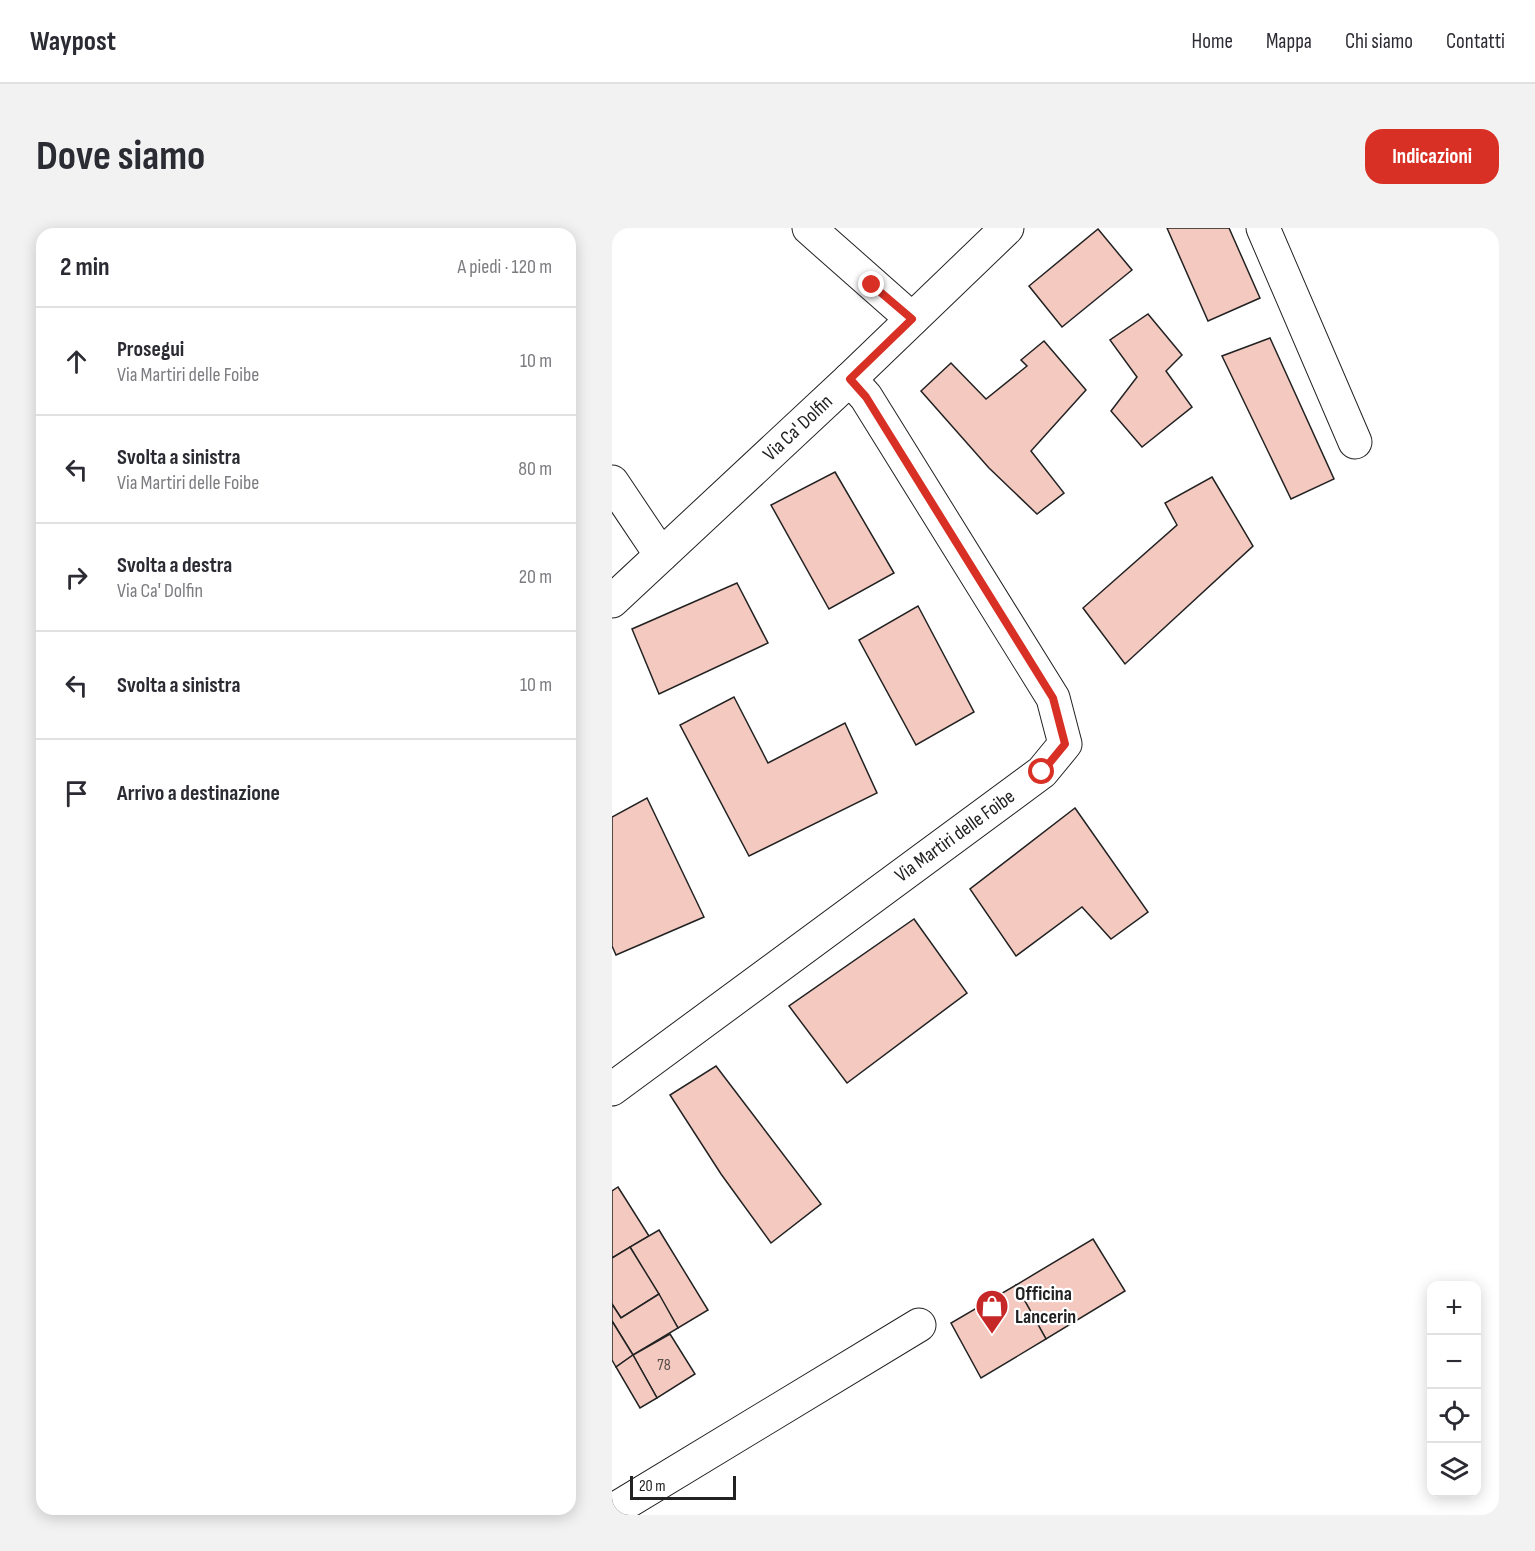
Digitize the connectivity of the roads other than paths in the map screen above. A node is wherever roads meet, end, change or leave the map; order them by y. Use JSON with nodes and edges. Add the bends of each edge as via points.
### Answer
{"nodes":[{"id":1,"x":808,"y":228,"type":"edge"},
{"id":2,"x":1007,"y":228,"type":"edge"},
{"id":3,"x":1263,"y":228,"type":"edge"},
{"id":4,"x":912,"y":319,"type":"junction"},
{"id":5,"x":850,"y":379,"type":"junction"},
{"id":6,"x":1355,"y":442,"type":"dead end"},
{"id":7,"x":612,"y":482,"type":"edge"},
{"id":8,"x":661,"y":555,"type":"junction"},
{"id":9,"x":612,"y":601,"type":"edge"},
{"id":10,"x":612,"y":1089,"type":"edge"},
{"id":11,"x":919,"y":1325,"type":"dead end"},
{"id":12,"x":612,"y":1510,"type":"edge"}],
"edges":[{"from":1,"to":4,"type":"street"},
{"from":2,"to":4,"type":"street","name":"Via Ca' Dolfin"},
{"from":3,"to":6,"type":"street"},
{"from":4,"to":5,"type":"street","name":"Via Ca' Dolfin"},
{"from":5,"to":8,"type":"street","name":"Via Ca' Dolfin"},
{"from":5,"to":10,"type":"street","name":"Via Martiri delle Foibe","via":[[866,397],[1053,698],[1065,744],[1042,772]]},
{"from":7,"to":8,"type":"street"},
{"from":8,"to":9,"type":"street","name":"Via Ca' Dolfin"},
{"from":11,"to":12,"type":"street"}]}
